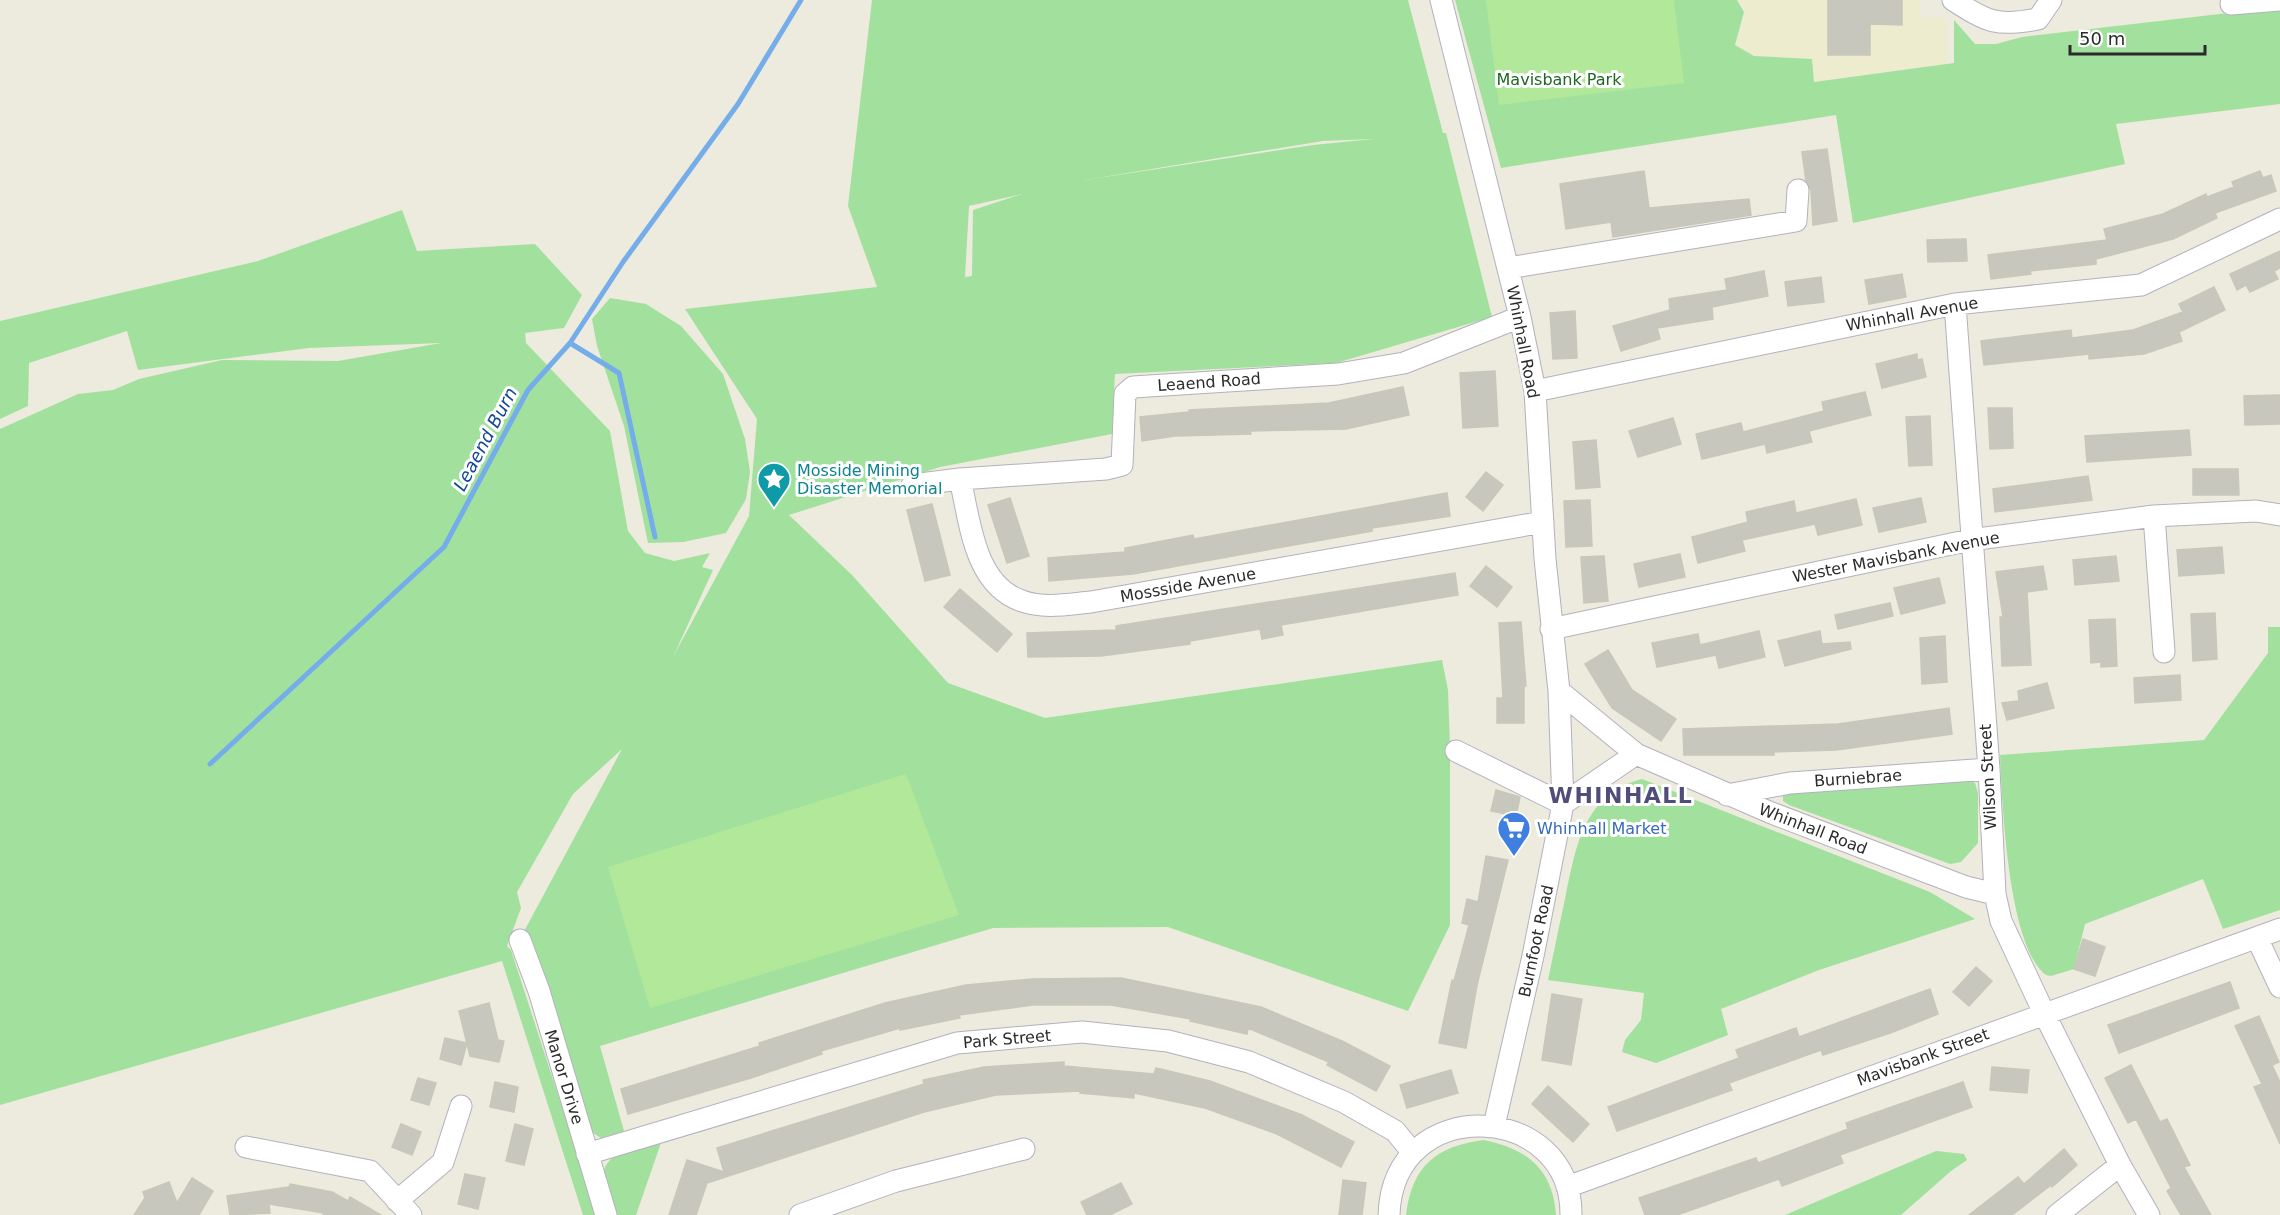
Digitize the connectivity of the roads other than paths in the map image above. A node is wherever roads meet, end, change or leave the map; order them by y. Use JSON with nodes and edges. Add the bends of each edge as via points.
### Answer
{"nodes":[{"id":1,"x":1441,"y":0,"type":"edge"},
{"id":2,"x":1953,"y":0,"type":"edge"},
{"id":3,"x":2051,"y":0,"type":"edge"},
{"id":4,"x":2280,"y":0,"type":"edge"},
{"id":5,"x":2231,"y":4,"type":"dead end"},
{"id":6,"x":1798,"y":190,"type":"dead end"},
{"id":7,"x":2280,"y":219,"type":"edge"},
{"id":8,"x":1508,"y":268,"type":"junction"},
{"id":9,"x":1955,"y":304,"type":"junction"},
{"id":10,"x":1520,"y":317,"type":"junction"},
{"id":11,"x":1535,"y":391,"type":"junction"},
{"id":12,"x":960,"y":479,"type":"junction"},
{"id":13,"x":912,"y":486,"type":"dead end"},
{"id":14,"x":2280,"y":515,"type":"edge"},
{"id":15,"x":2154,"y":516,"type":"junction"},
{"id":16,"x":1542,"y":522,"type":"junction"},
{"id":17,"x":1970,"y":540,"type":"junction"},
{"id":18,"x":1551,"y":629,"type":"junction"},
{"id":19,"x":2164,"y":652,"type":"dead end"},
{"id":20,"x":1559,"y":691,"type":"junction"},
{"id":21,"x":1456,"y":751,"type":"dead end"},
{"id":22,"x":1562,"y":753,"type":"joint"},
{"id":23,"x":1636,"y":754,"type":"junction"},
{"id":24,"x":1989,"y":769,"type":"junction"},
{"id":25,"x":1727,"y":795,"type":"junction"},
{"id":26,"x":1563,"y":804,"type":"junction"},
{"id":27,"x":1995,"y":894,"type":"junction"},
{"id":28,"x":2280,"y":929,"type":"edge"},
{"id":29,"x":2257,"y":938,"type":"junction"},
{"id":30,"x":520,"y":940,"type":"dead end"},
{"id":31,"x":2280,"y":987,"type":"edge"},
{"id":32,"x":2044,"y":1013,"type":"junction"},
{"id":33,"x":461,"y":1106,"type":"dead end"},
{"id":34,"x":1494,"y":1126,"type":"junction"},
{"id":35,"x":246,"y":1147,"type":"dead end"},
{"id":36,"x":1024,"y":1149,"type":"dead end"},
{"id":37,"x":1413,"y":1153,"type":"junction"},
{"id":38,"x":587,"y":1154,"type":"junction"},
{"id":39,"x":2120,"y":1165,"type":"junction"},
{"id":40,"x":1567,"y":1188,"type":"junction"},
{"id":41,"x":404,"y":1208,"type":"edge"},
{"id":42,"x":606,"y":1215,"type":"edge"},
{"id":43,"x":800,"y":1215,"type":"edge"},
{"id":44,"x":1389,"y":1215,"type":"edge"},
{"id":45,"x":1571,"y":1215,"type":"edge"},
{"id":46,"x":2057,"y":1215,"type":"edge"},
{"id":47,"x":2149,"y":1215,"type":"edge"}],
"edges":[{"from":1,"to":8,"type":"street","name":"Whinhall Road"},
{"from":2,"to":3,"type":"street","via":[[1980,18],[2008,24],[2038,19]]},
{"from":4,"to":5,"type":"street"},
{"from":6,"to":8,"type":"street","via":[[1796,221]]},
{"from":7,"to":9,"type":"street","name":"Whinhall Avenue","via":[[2141,285]]},
{"from":8,"to":10,"type":"street","name":"Whinhall Road"},
{"from":9,"to":11,"type":"street","name":"Whinhall Avenue"},
{"from":9,"to":17,"type":"street","name":"Wilson Street"},
{"from":10,"to":11,"type":"street","name":"Whinhall Road"},
{"from":10,"to":12,"type":"street","name":"Leaend Road","via":[[1404,363],[1338,374],[1132,387],[1125,394],[1122,465]]},
{"from":11,"to":16,"type":"street","name":"Whinhall Road"},
{"from":12,"to":13,"type":"street"},
{"from":12,"to":16,"type":"street","name":"Mossside Avenue","via":[[978,558],[1002,590],[1022,601],[1047,605],[1091,602]]},
{"from":14,"to":15,"type":"street","name":"Wester Mavisbank Avenue","via":[[2256,512]]},
{"from":15,"to":17,"type":"street","name":"Wester Mavisbank Avenue"},
{"from":15,"to":19,"type":"street"},
{"from":16,"to":18,"type":"street","name":"Whinhall Road"},
{"from":17,"to":18,"type":"street","name":"Wester Mavisbank Avenue"},
{"from":17,"to":24,"type":"street","name":"Wilson Street"},
{"from":18,"to":20,"type":"street","name":"Whinhall Road"},
{"from":20,"to":22,"type":"street","name":"Whinhall Road"},
{"from":20,"to":23,"type":"street","name":"Whinhall Road"},
{"from":21,"to":26,"type":"street"},
{"from":22,"to":26,"type":"street","name":"Burnfoot Road"},
{"from":23,"to":25,"type":"street","name":"Whinhall Road"},
{"from":23,"to":26,"type":"street"},
{"from":24,"to":25,"type":"street","name":"Burniebrae","via":[[1790,783]]},
{"from":24,"to":27,"type":"street","name":"Wilson Street"},
{"from":25,"to":27,"type":"street","name":"Whinhall Road","via":[[1966,887]]},
{"from":26,"to":34,"type":"street","name":"Burnfoot Road"},
{"from":27,"to":32,"type":"street","name":"Wilson Street","via":[[2001,921]]},
{"from":28,"to":29,"type":"street","name":"Mavisbank Street"},
{"from":29,"to":31,"type":"street"},
{"from":29,"to":32,"type":"street","name":"Mavisbank Street"},
{"from":30,"to":38,"type":"street","name":"Manor Drive"},
{"from":32,"to":39,"type":"street","name":"Wilson Street"},
{"from":32,"to":40,"type":"street","name":"Mavisbank Street"},
{"from":33,"to":41,"type":"street","via":[[443,1161]]},
{"from":34,"to":37,"type":"street","via":[[1461,1126],[1445,1131]]},
{"from":34,"to":40,"type":"street","via":[[1521,1134],[1544,1151]]},
{"from":35,"to":41,"type":"street","via":[[370,1172]]},
{"from":36,"to":43,"type":"street","via":[[896,1181]]},
{"from":37,"to":38,"type":"street","name":"Park Street","via":[[1395,1131],[1344,1102],[1249,1062],[1168,1041],[1082,1032],[957,1042]]},
{"from":37,"to":44,"type":"street","via":[[1398,1174],[1389,1200]]},
{"from":38,"to":42,"type":"street","name":"Manor Drive"},
{"from":39,"to":46,"type":"street"},
{"from":39,"to":47,"type":"street","name":"Wilson Street"},
{"from":40,"to":45,"type":"street"}]}
